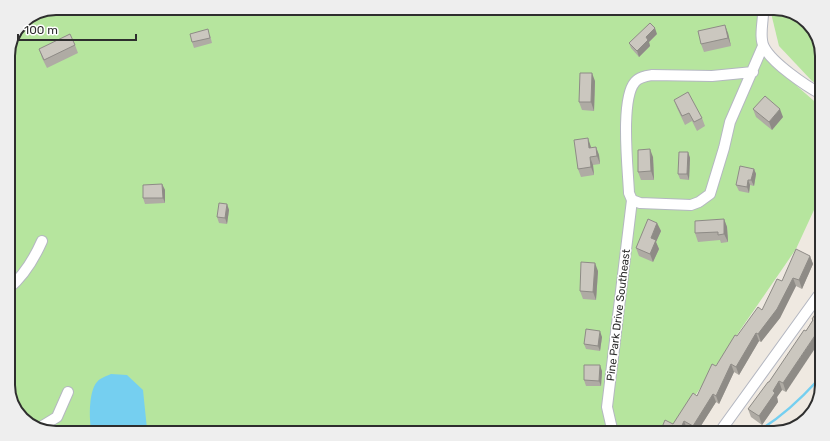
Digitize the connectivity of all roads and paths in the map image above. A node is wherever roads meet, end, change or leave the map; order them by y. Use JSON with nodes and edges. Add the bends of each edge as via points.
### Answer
{"nodes":[{"id":1,"x":763,"y":15,"type":"edge"},
{"id":2,"x":763,"y":46,"type":"junction"},
{"id":3,"x":753,"y":72,"type":"junction"},
{"id":4,"x":815,"y":90,"type":"edge"},
{"id":5,"x":632,"y":200,"type":"junction"},
{"id":6,"x":42,"y":241,"type":"dead end"},
{"id":7,"x":15,"y":283,"type":"edge"},
{"id":8,"x":815,"y":300,"type":"edge"},
{"id":9,"x":68,"y":392,"type":"dead end"},
{"id":10,"x":44,"y":425,"type":"edge"},
{"id":11,"x":611,"y":426,"type":"edge"},
{"id":12,"x":725,"y":426,"type":"edge"}],
"edges":[{"from":1,"to":2,"type":"street"},
{"from":2,"to":3,"type":"street"},
{"from":2,"to":4,"type":"street","via":[[772,58]]},
{"from":3,"to":5,"type":"street","via":[[730,122],[710,194],[691,205],[640,203]]},
{"from":3,"to":5,"type":"street","name":"Pine Park Drive Southeast","via":[[712,76],[652,75],[636,80],[630,94],[626,117],[628,193]]},
{"from":5,"to":11,"type":"street","name":"Pine Park Drive Southeast","via":[[607,407]]},
{"from":6,"to":7,"type":"street","via":[[33,260]]},
{"from":8,"to":12,"type":"street"},
{"from":9,"to":10,"type":"street","via":[[57,417]]}]}
